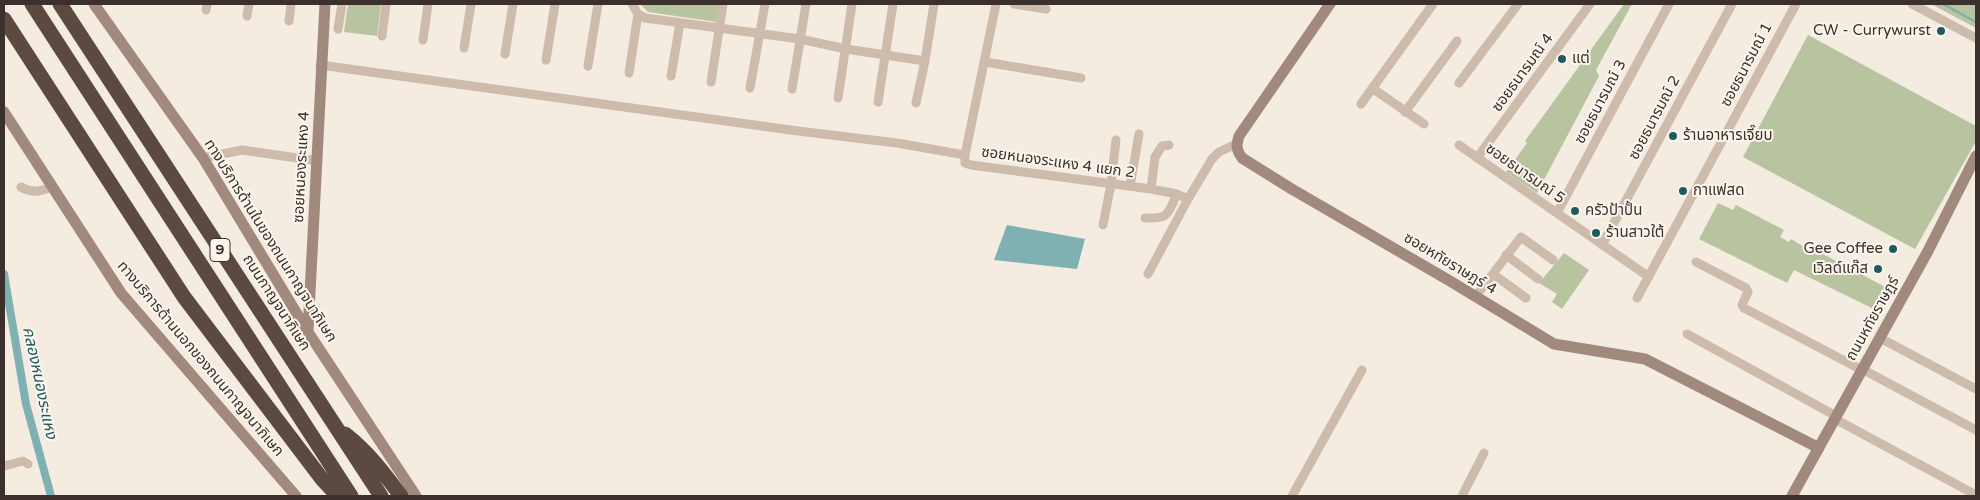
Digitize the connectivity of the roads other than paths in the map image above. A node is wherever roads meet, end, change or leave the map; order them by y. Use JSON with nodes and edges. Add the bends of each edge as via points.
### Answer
{"nodes":[{"id":1,"x":60,"y":4,"type":"edge"},
{"id":2,"x":96,"y":4,"type":"edge"},
{"id":3,"x":249,"y":4,"type":"edge"},
{"id":4,"x":291,"y":4,"type":"edge"},
{"id":5,"x":324,"y":4,"type":"edge"},
{"id":6,"x":342,"y":4,"type":"edge"},
{"id":7,"x":386,"y":4,"type":"edge"},
{"id":8,"x":428,"y":4,"type":"edge"},
{"id":9,"x":471,"y":4,"type":"edge"},
{"id":10,"x":513,"y":4,"type":"edge"},
{"id":11,"x":555,"y":4,"type":"edge"},
{"id":12,"x":598,"y":4,"type":"edge"},
{"id":13,"x":632,"y":4,"type":"edge"},
{"id":14,"x":723,"y":4,"type":"edge"},
{"id":15,"x":765,"y":4,"type":"edge"},
{"id":16,"x":806,"y":4,"type":"edge"},
{"id":17,"x":852,"y":4,"type":"edge"},
{"id":18,"x":893,"y":4,"type":"edge"},
{"id":19,"x":934,"y":4,"type":"edge"},
{"id":20,"x":996,"y":4,"type":"edge"},
{"id":21,"x":1014,"y":4,"type":"edge"},
{"id":22,"x":1330,"y":4,"type":"edge"},
{"id":23,"x":1433,"y":4,"type":"edge"},
{"id":24,"x":1518,"y":4,"type":"edge"},
{"id":25,"x":1590,"y":4,"type":"edge"},
{"id":26,"x":1669,"y":4,"type":"edge"},
{"id":27,"x":1732,"y":4,"type":"edge"},
{"id":28,"x":1796,"y":4,"type":"edge"},
{"id":29,"x":1912,"y":4,"type":"edge"},
{"id":30,"x":34,"y":7,"type":"edge"},
{"id":31,"x":1046,"y":9,"type":"dead end"},
{"id":32,"x":638,"y":14,"type":"junction"},
{"id":33,"x":247,"y":16,"type":"dead end"},
{"id":34,"x":4,"y":19,"type":"edge"},
{"id":35,"x":289,"y":21,"type":"dead end"},
{"id":36,"x":680,"y":23,"type":"junction"},
{"id":37,"x":719,"y":28,"type":"junction"},
{"id":38,"x":338,"y":29,"type":"dead end"},
{"id":39,"x":760,"y":34,"type":"junction"},
{"id":40,"x":382,"y":36,"type":"dead end"},
{"id":41,"x":1976,"y":38,"type":"edge"},
{"id":42,"x":800,"y":39,"type":"junction"},
{"id":43,"x":423,"y":40,"type":"dead end"},
{"id":44,"x":1457,"y":41,"type":"dead end"},
{"id":45,"x":464,"y":48,"type":"dead end"},
{"id":46,"x":846,"y":48,"type":"junction"},
{"id":47,"x":505,"y":54,"type":"dead end"},
{"id":48,"x":886,"y":56,"type":"junction"},
{"id":49,"x":546,"y":60,"type":"dead end"},
{"id":50,"x":925,"y":61,"type":"junction"},
{"id":51,"x":985,"y":62,"type":"junction"},
{"id":52,"x":320,"y":64,"type":"junction"},
{"id":53,"x":588,"y":66,"type":"dead end"},
{"id":54,"x":629,"y":73,"type":"dead end"},
{"id":55,"x":670,"y":76,"type":"dead end"},
{"id":56,"x":1081,"y":78,"type":"dead end"},
{"id":57,"x":711,"y":82,"type":"dead end"},
{"id":58,"x":1459,"y":83,"type":"dead end"},
{"id":59,"x":750,"y":88,"type":"dead end"},
{"id":60,"x":1372,"y":88,"type":"junction"},
{"id":61,"x":792,"y":90,"type":"dead end"},
{"id":62,"x":838,"y":98,"type":"dead end"},
{"id":63,"x":878,"y":102,"type":"dead end"},
{"id":64,"x":916,"y":103,"type":"dead end"},
{"id":65,"x":1361,"y":104,"type":"dead end"},
{"id":66,"x":4,"y":112,"type":"edge"},
{"id":67,"x":1405,"y":112,"type":"junction"},
{"id":68,"x":1424,"y":124,"type":"dead end"},
{"id":69,"x":1140,"y":134,"type":"dead end"},
{"id":70,"x":1116,"y":140,"type":"dead end"},
{"id":71,"x":1236,"y":144,"type":"junction"},
{"id":72,"x":1168,"y":145,"type":"dead end"},
{"id":73,"x":1459,"y":146,"type":"dead end"},
{"id":74,"x":965,"y":155,"type":"junction"},
{"id":75,"x":1976,"y":156,"type":"edge"},
{"id":76,"x":203,"y":158,"type":"junction"},
{"id":77,"x":1477,"y":158,"type":"junction"},
{"id":78,"x":318,"y":161,"type":"junction"},
{"id":79,"x":1111,"y":184,"type":"junction"},
{"id":80,"x":1130,"y":186,"type":"junction"},
{"id":81,"x":22,"y":187,"type":"dead end"},
{"id":82,"x":52,"y":187,"type":"junction"},
{"id":83,"x":1150,"y":189,"type":"junction"},
{"id":84,"x":1177,"y":194,"type":"junction"},
{"id":85,"x":1188,"y":199,"type":"junction"},
{"id":86,"x":1557,"y":213,"type":"junction"},
{"id":87,"x":1145,"y":218,"type":"dead end"},
{"id":88,"x":1103,"y":225,"type":"dead end"},
{"id":89,"x":1602,"y":245,"type":"junction"},
{"id":90,"x":1506,"y":255,"type":"junction"},
{"id":91,"x":1553,"y":260,"type":"dead end"},
{"id":92,"x":1696,"y":262,"type":"dead end"},
{"id":93,"x":1148,"y":274,"type":"dead end"},
{"id":94,"x":1493,"y":274,"type":"junction"},
{"id":95,"x":1649,"y":277,"type":"junction"},
{"id":96,"x":1538,"y":279,"type":"dead end"},
{"id":97,"x":1476,"y":296,"type":"junction"},
{"id":98,"x":1526,"y":298,"type":"dead end"},
{"id":99,"x":1637,"y":298,"type":"dead end"},
{"id":100,"x":308,"y":332,"type":"junction"},
{"id":101,"x":1687,"y":334,"type":"dead end"},
{"id":102,"x":1880,"y":338,"type":"junction"},
{"id":103,"x":1362,"y":370,"type":"dead end"},
{"id":104,"x":1862,"y":370,"type":"junction"},
{"id":105,"x":1976,"y":389,"type":"edge"},
{"id":106,"x":1836,"y":418,"type":"junction"},
{"id":107,"x":334,"y":426,"type":"junction"},
{"id":108,"x":1976,"y":430,"type":"edge"},
{"id":109,"x":1820,"y":448,"type":"junction"},
{"id":110,"x":1484,"y":453,"type":"dead end"},
{"id":111,"x":28,"y":464,"type":"dead end"},
{"id":112,"x":4,"y":466,"type":"edge"},
{"id":113,"x":1976,"y":494,"type":"edge"},
{"id":114,"x":296,"y":496,"type":"edge"},
{"id":115,"x":338,"y":496,"type":"edge"},
{"id":116,"x":351,"y":496,"type":"edge"},
{"id":117,"x":381,"y":496,"type":"edge"},
{"id":118,"x":401,"y":496,"type":"edge"},
{"id":119,"x":416,"y":496,"type":"edge"},
{"id":120,"x":1292,"y":496,"type":"edge"},
{"id":121,"x":1462,"y":496,"type":"edge"},
{"id":122,"x":1792,"y":496,"type":"edge"}],
"edges":[{"from":1,"to":107,"type":"highway","name":"ถนนกาญจนาภิเษก","number":"9"},
{"from":2,"to":76,"type":"main road","name":"ทางบริการด้านในของถนนกาญจนาภิเษก"},
{"from":3,"to":33,"type":"street"},
{"from":4,"to":35,"type":"street"},
{"from":5,"to":52,"type":"main road","name":"ซอยหนองระแหง 4"},
{"from":6,"to":38,"type":"street"},
{"from":7,"to":40,"type":"street"},
{"from":8,"to":43,"type":"street"},
{"from":9,"to":45,"type":"street"},
{"from":10,"to":47,"type":"street"},
{"from":11,"to":49,"type":"street"},
{"from":12,"to":53,"type":"street"},
{"from":13,"to":32,"type":"street"},
{"from":14,"to":37,"type":"street"},
{"from":15,"to":39,"type":"street"},
{"from":16,"to":42,"type":"street"},
{"from":17,"to":46,"type":"street"},
{"from":18,"to":48,"type":"street"},
{"from":19,"to":50,"type":"street"},
{"from":20,"to":51,"type":"street","name":"ซอยหนองระแหง 4 แยก 2"},
{"from":21,"to":31,"type":"street"},
{"from":22,"to":71,"type":"main road"},
{"from":23,"to":60,"type":"street"},
{"from":24,"to":58,"type":"street"},
{"from":25,"to":77,"type":"street","name":"ซอยธนารมณ์ 4"},
{"from":26,"to":86,"type":"street","name":"ซอยธนารมณ์ 3"},
{"from":27,"to":89,"type":"street","name":"ซอยธนารมณ์ 2"},
{"from":28,"to":95,"type":"street","name":"ซอยธนารมณ์ 1"},
{"from":29,"to":41,"type":"street"},
{"from":30,"to":116,"type":"highway","number":"9"},
{"from":32,"to":36,"type":"street"},
{"from":32,"to":54,"type":"street"},
{"from":34,"to":115,"type":"highway","via":[[184,297],[322,480]]},
{"from":36,"to":37,"type":"street"},
{"from":36,"to":55,"type":"street"},
{"from":37,"to":39,"type":"street"},
{"from":37,"to":57,"type":"street"},
{"from":39,"to":42,"type":"street"},
{"from":39,"to":59,"type":"street"},
{"from":42,"to":46,"type":"street"},
{"from":42,"to":61,"type":"street"},
{"from":44,"to":67,"type":"street"},
{"from":46,"to":48,"type":"street"},
{"from":46,"to":62,"type":"street"},
{"from":48,"to":50,"type":"street"},
{"from":48,"to":63,"type":"street"},
{"from":50,"to":64,"type":"street"},
{"from":51,"to":56,"type":"street"},
{"from":51,"to":74,"type":"street","name":"ซอยหนองระแหง 4 แยก 2"},
{"from":52,"to":74,"type":"street"},
{"from":52,"to":78,"type":"main road","name":"ซอยหนองระแหง 4"},
{"from":60,"to":65,"type":"street"},
{"from":60,"to":67,"type":"street"},
{"from":66,"to":82,"type":"main road","name":"ทางบริการด้านนอกของถนนกาญจนาภิเษก"},
{"from":67,"to":68,"type":"street"},
{"from":69,"to":80,"type":"street"},
{"from":70,"to":79,"type":"street"},
{"from":71,"to":85,"type":"street","via":[[1212,158]]},
{"from":71,"to":97,"type":"main road","name":"ซอยหทัยราษฎร์ 4","via":[[1236,150],[1249,163]]},
{"from":72,"to":83,"type":"street","via":[[1162,146],[1155,157]]},
{"from":73,"to":77,"type":"street","name":"ซอยธนารมณ์ 5"},
{"from":74,"to":79,"type":"street","name":"ซอยหนองระแหง 4 แยก 2","via":[[965,162],[971,165]]},
{"from":75,"to":102,"type":"main road","name":"ถนนหทัยราษฎร์"},
{"from":76,"to":78,"type":"street","via":[[242,150]]},
{"from":76,"to":100,"type":"main road","name":"ทางบริการด้านในของถนนกาญจนาภิเษก"},
{"from":77,"to":86,"type":"street","name":"ซอยธนารมณ์ 5"},
{"from":78,"to":100,"type":"main road","name":"ซอยหนองระแหง 4"},
{"from":79,"to":80,"type":"street","name":"ซอยหนองระแหง 4 แยก 2"},
{"from":79,"to":88,"type":"street"},
{"from":80,"to":83,"type":"street","name":"ซอยหนองระแหง 4 แยก 2"},
{"from":81,"to":82,"type":"street","via":[[36,192]]},
{"from":82,"to":114,"type":"main road","name":"ทางบริการด้านนอกของถนนกาญจนาภิเษก","via":[[121,293]]},
{"from":83,"to":84,"type":"street","name":"ซอยหนองระแหง 4 แยก 2"},
{"from":84,"to":85,"type":"street","name":"ซอยหนองระแหง 4 แยก 2"},
{"from":84,"to":87,"type":"street","via":[[1165,216]]},
{"from":85,"to":93,"type":"street"},
{"from":86,"to":89,"type":"street","name":"ซอยธนารมณ์ 5"},
{"from":89,"to":95,"type":"street","name":"ซอยธนารมณ์ 5"},
{"from":90,"to":91,"type":"street","via":[[1521,237]]},
{"from":90,"to":94,"type":"street"},
{"from":90,"to":96,"type":"street"},
{"from":92,"to":104,"type":"street","via":[[1746,288],[1744,308]]},
{"from":94,"to":97,"type":"street"},
{"from":94,"to":98,"type":"street"},
{"from":95,"to":99,"type":"street","name":"ซอยธนารมณ์ 1"},
{"from":97,"to":109,"type":"main road","name":"ซอยหทัยราษฎร์ 4","via":[[1554,344],[1645,359]]},
{"from":100,"to":119,"type":"main road","name":"ทางบริการด้านในของถนนกาญจนาภิเษก"},
{"from":101,"to":106,"type":"street"},
{"from":102,"to":104,"type":"main road","name":"ถนนหทัยราษฎร์"},
{"from":102,"to":105,"type":"street"},
{"from":103,"to":120,"type":"street"},
{"from":104,"to":106,"type":"main road","name":"ถนนหทัยราษฎร์"},
{"from":104,"to":108,"type":"street"},
{"from":106,"to":109,"type":"main road","name":"ถนนหทัยราษฎร์"},
{"from":106,"to":113,"type":"street"},
{"from":107,"to":117,"type":"highway","name":"ถนนกาญจนาภิเษก","number":"9"},
{"from":107,"to":118,"type":"highway","via":[[358,444]]},
{"from":109,"to":122,"type":"main road","name":"ถนนหทัยราษฎร์"},
{"from":110,"to":121,"type":"street"},
{"from":111,"to":112,"type":"street"}]}
